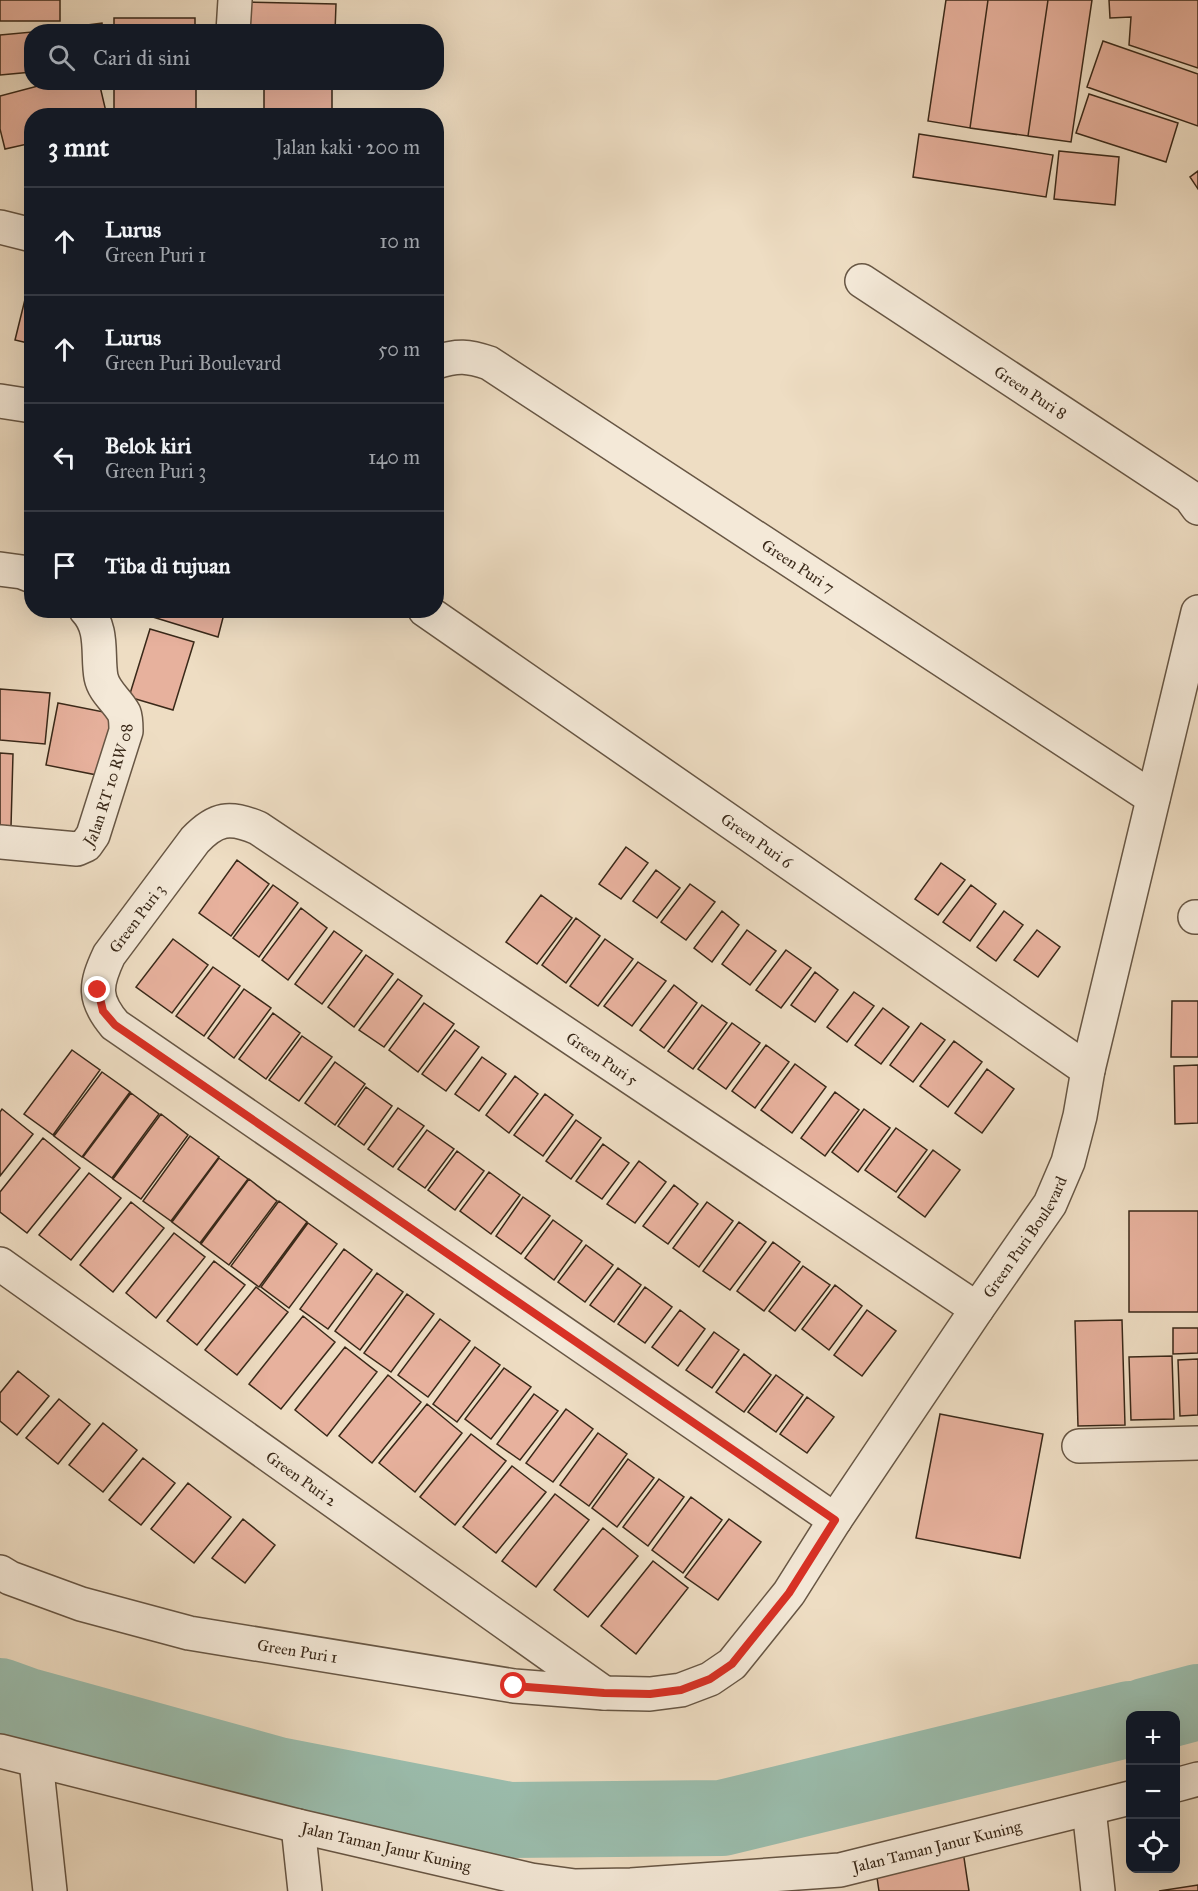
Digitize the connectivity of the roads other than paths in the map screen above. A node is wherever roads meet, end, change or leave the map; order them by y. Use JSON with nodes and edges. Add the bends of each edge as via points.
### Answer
{"nodes":[{"id":1,"x":234,"y":0,"type":"edge"},
{"id":2,"x":233,"y":24,"type":"edge"},
{"id":3,"x":0,"y":227,"type":"edge"},
{"id":4,"x":24,"y":233,"type":"edge"},
{"id":5,"x":862,"y":281,"type":"dead end"},
{"id":6,"x":444,"y":359,"type":"edge"},
{"id":7,"x":0,"y":401,"type":"edge"},
{"id":8,"x":24,"y":405,"type":"edge"},
{"id":9,"x":1198,"y":508,"type":"edge"},
{"id":10,"x":0,"y":569,"type":"edge"},
{"id":11,"x":24,"y":573,"type":"edge"},
{"id":12,"x":1198,"y":612,"type":"edge"},
{"id":13,"x":92,"y":618,"type":"edge"},
{"id":14,"x":437,"y":618,"type":"edge"},
{"id":15,"x":1154,"y":798,"type":"junction"},
{"id":16,"x":222,"y":821,"type":"joint"},
{"id":17,"x":0,"y":842,"type":"edge"},
{"id":18,"x":1088,"y":1070,"type":"junction"},
{"id":19,"x":0,"y":1264,"type":"edge"},
{"id":20,"x":977,"y":1309,"type":"junction"},
{"id":21,"x":1198,"y":1443,"type":"edge"},
{"id":22,"x":1079,"y":1446,"type":"dead end"},
{"id":23,"x":835,"y":1520,"type":"junction"},
{"id":24,"x":0,"y":1572,"type":"edge"},
{"id":25,"x":604,"y":1693,"type":"junction"},
{"id":26,"x":0,"y":1751,"type":"edge"},
{"id":27,"x":36,"y":1761,"type":"junction"},
{"id":28,"x":1198,"y":1779,"type":"edge"},
{"id":29,"x":1180,"y":1784,"type":"edge"},
{"id":30,"x":1126,"y":1799,"type":"edge"},
{"id":31,"x":1089,"y":1809,"type":"junction"},
{"id":32,"x":298,"y":1826,"type":"junction"},
{"id":33,"x":841,"y":1881,"type":"edge"},
{"id":34,"x":575,"y":1889,"type":"edge"},
{"id":35,"x":50,"y":1891,"type":"edge"},
{"id":36,"x":305,"y":1891,"type":"edge"},
{"id":37,"x":1098,"y":1891,"type":"edge"}],
"edges":[{"from":1,"to":2,"type":"street"},
{"from":3,"to":4,"type":"street"},
{"from":5,"to":9,"type":"street","name":"Green Puri 8","via":[[1190,497]]},
{"from":6,"to":15,"type":"street","name":"Green Puri 7","via":[[472,357],[489,363]]},
{"from":7,"to":8,"type":"street"},
{"from":10,"to":11,"type":"street"},
{"from":12,"to":15,"type":"street","name":"Green Puri Boulevard"},
{"from":13,"to":17,"type":"street","name":"Jalan RT 10 RW 08","via":[[100,642],[103,683],[126,720],[126,731],[93,835],[77,849]]},
{"from":14,"to":18,"type":"street","name":"Green Puri 6"},
{"from":15,"to":18,"type":"street","name":"Green Puri Boulevard"},
{"from":16,"to":20,"type":"street","name":"Green Puri 5","via":[[240,820],[258,828]]},
{"from":16,"to":23,"type":"street","name":"Green Puri 3","via":[[206,828],[195,840],[109,955],[98,990],[103,1011],[115,1025]]},
{"from":18,"to":20,"type":"street","name":"Green Puri Boulevard","via":[[1068,1162],[1050,1204]]},
{"from":19,"to":25,"type":"street","name":"Green Puri 2"},
{"from":20,"to":23,"type":"street","name":"Green Puri Boulevard"},
{"from":21,"to":22,"type":"street"},
{"from":23,"to":25,"type":"street","name":"Green Puri Boulevard","via":[[789,1593],[732,1664],[710,1679],[681,1690]]},
{"from":24,"to":25,"type":"street","name":"Green Puri 1","via":[[81,1604],[189,1633],[514,1686]]},
{"from":26,"to":27,"type":"street","name":"Jalan Taman Janur Kuning"},
{"from":27,"to":32,"type":"street","name":"Jalan Taman Janur Kuning"},
{"from":27,"to":35,"type":"street"},
{"from":28,"to":29,"type":"street"},
{"from":30,"to":31,"type":"street","name":"Jalan Taman Janur Kuning"},
{"from":31,"to":33,"type":"street","name":"Jalan Taman Janur Kuning"},
{"from":31,"to":37,"type":"street"},
{"from":32,"to":34,"type":"street","name":"Jalan Taman Janur Kuning"},
{"from":32,"to":36,"type":"street"},
{"from":33,"to":34,"type":"street","name":"Jalan Taman Janur Kuning"}]}
